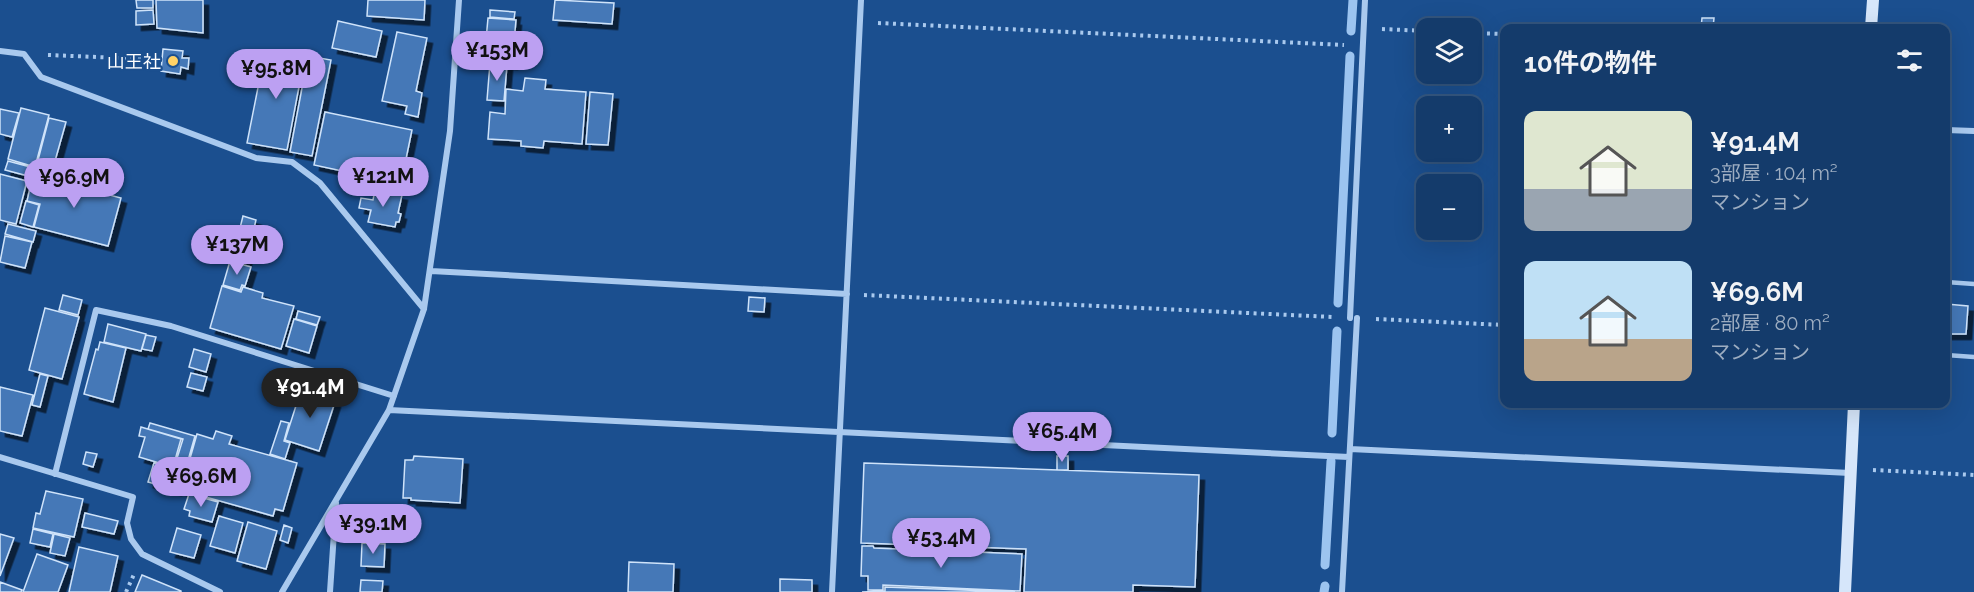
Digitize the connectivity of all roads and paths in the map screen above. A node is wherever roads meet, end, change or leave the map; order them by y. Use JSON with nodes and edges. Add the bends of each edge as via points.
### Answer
{"nodes":[{"id":1,"x":459,"y":0,"type":"edge"},
{"id":2,"x":861,"y":0,"type":"edge"},
{"id":3,"x":1365,"y":0,"type":"edge"},
{"id":4,"x":1873,"y":0,"type":"edge"},
{"id":5,"x":860,"y":22,"type":"junction"},
{"id":6,"x":1871,"y":24,"type":"edge"},
{"id":7,"x":1364,"y":28,"type":"junction"},
{"id":8,"x":1416,"y":31,"type":"edge"},
{"id":9,"x":1482,"y":33,"type":"edge"},
{"id":10,"x":1500,"y":34,"type":"edge"},
{"id":11,"x":1363,"y":46,"type":"junction"},
{"id":12,"x":0,"y":51,"type":"edge"},
{"id":13,"x":24,"y":54,"type":"junction"},
{"id":14,"x":146,"y":59,"type":"dead end"},
{"id":15,"x":1950,"y":130,"type":"edge"},
{"id":16,"x":1974,"y":131,"type":"edge"},
{"id":17,"x":431,"y":271,"type":"junction"},
{"id":18,"x":1950,"y":282,"type":"edge"},
{"id":19,"x":1974,"y":284,"type":"edge"},
{"id":20,"x":847,"y":294,"type":"junction"},
{"id":21,"x":424,"y":309,"type":"junction"},
{"id":22,"x":1353,"y":318,"type":"junction"},
{"id":23,"x":1500,"y":325,"type":"edge"},
{"id":24,"x":1950,"y":355,"type":"edge"},
{"id":25,"x":1974,"y":357,"type":"edge"},
{"id":26,"x":394,"y":396,"type":"junction"},
{"id":27,"x":1854,"y":408,"type":"edge"},
{"id":28,"x":389,"y":410,"type":"junction"},
{"id":29,"x":840,"y":432,"type":"junction"},
{"id":30,"x":1350,"y":449,"type":"junction"},
{"id":31,"x":0,"y":457,"type":"edge"},
{"id":32,"x":1349,"y":457,"type":"junction"},
{"id":33,"x":1851,"y":471,"type":"junction"},
{"id":34,"x":55,"y":474,"type":"junction"},
{"id":35,"x":1974,"y":476,"type":"edge"},
{"id":36,"x":337,"y":499,"type":"junction"},
{"id":37,"x":220,"y":592,"type":"edge"},
{"id":38,"x":282,"y":592,"type":"edge"},
{"id":39,"x":330,"y":592,"type":"edge"},
{"id":40,"x":832,"y":592,"type":"edge"},
{"id":41,"x":1342,"y":592,"type":"edge"},
{"id":42,"x":1845,"y":592,"type":"edge"}],
"edges":[{"from":1,"to":17,"type":"street","via":[[450,131]]},
{"from":2,"to":5,"type":"street"},
{"from":3,"to":7,"type":"street"},
{"from":4,"to":6,"type":"street"},
{"from":5,"to":11,"type":"path"},
{"from":5,"to":20,"type":"street"},
{"from":7,"to":8,"type":"path"},
{"from":7,"to":11,"type":"street"},
{"from":9,"to":10,"type":"path"},
{"from":11,"to":22,"type":"street"},
{"from":12,"to":13,"type":"street"},
{"from":13,"to":14,"type":"path"},
{"from":13,"to":21,"type":"street","via":[[41,77],[256,158],[292,162],[320,183]]},
{"from":15,"to":16,"type":"street"},
{"from":17,"to":20,"type":"street"},
{"from":17,"to":21,"type":"street"},
{"from":18,"to":19,"type":"lane"},
{"from":20,"to":22,"type":"path"},
{"from":20,"to":29,"type":"street"},
{"from":21,"to":26,"type":"street"},
{"from":22,"to":23,"type":"path"},
{"from":22,"to":30,"type":"street"},
{"from":24,"to":25,"type":"lane"},
{"from":26,"to":28,"type":"street"},
{"from":26,"to":34,"type":"street","via":[[171,326],[96,310]]},
{"from":27,"to":33,"type":"street"},
{"from":28,"to":29,"type":"street"},
{"from":28,"to":36,"type":"street"},
{"from":29,"to":32,"type":"street"},
{"from":29,"to":40,"type":"street"},
{"from":30,"to":32,"type":"street"},
{"from":30,"to":33,"type":"street"},
{"from":31,"to":34,"type":"street"},
{"from":32,"to":41,"type":"street"},
{"from":33,"to":35,"type":"path"},
{"from":33,"to":42,"type":"street"},
{"from":34,"to":37,"type":"street","via":[[133,497],[126,523],[142,554]]},
{"from":36,"to":38,"type":"street"},
{"from":36,"to":39,"type":"street"}]}
